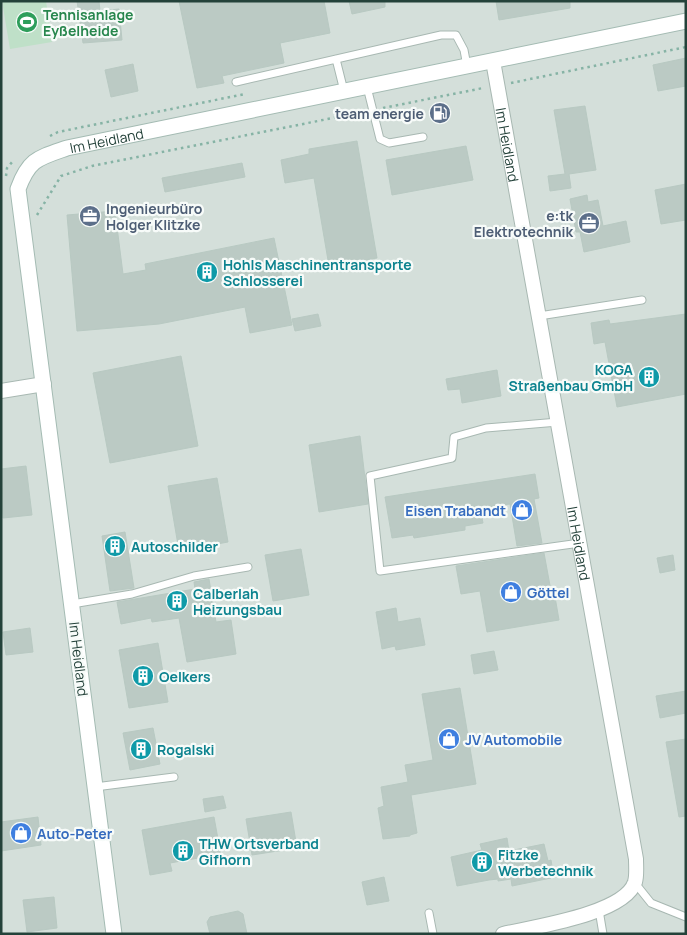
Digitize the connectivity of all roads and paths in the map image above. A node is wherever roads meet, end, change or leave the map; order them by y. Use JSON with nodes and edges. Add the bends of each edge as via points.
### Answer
{"nodes":[{"id":1,"x":686,"y":22,"type":"edge"},
{"id":2,"x":686,"y":47,"type":"edge"},
{"id":3,"x":336,"y":59,"type":"junction"},
{"id":4,"x":493,"y":61,"type":"junction"},
{"id":5,"x":467,"y":66,"type":"junction"},
{"id":6,"x":236,"y":82,"type":"dead end"},
{"id":7,"x":498,"y":86,"type":"junction"},
{"id":8,"x":367,"y":87,"type":"junction"},
{"id":9,"x":344,"y":91,"type":"junction"},
{"id":10,"x":252,"y":93,"type":"dead end"},
{"id":11,"x":372,"y":110,"type":"junction"},
{"id":12,"x":50,"y":136,"type":"dead end"},
{"id":13,"x":423,"y":137,"type":"dead end"},
{"id":14,"x":18,"y":155,"type":"dead end"},
{"id":15,"x":6,"y":182,"type":"dead end"},
{"id":16,"x":32,"y":222,"type":"dead end"},
{"id":17,"x":642,"y":300,"type":"dead end"},
{"id":18,"x":539,"y":316,"type":"junction"},
{"id":19,"x":44,"y":384,"type":"junction"},
{"id":20,"x":1,"y":391,"type":"edge"},
{"id":21,"x":558,"y":422,"type":"junction"},
{"id":22,"x":580,"y":543,"type":"junction"},
{"id":23,"x":248,"y":566,"type":"dead end"},
{"id":24,"x":72,"y":604,"type":"junction"},
{"id":25,"x":174,"y":777,"type":"dead end"},
{"id":26,"x":95,"y":787,"type":"junction"},
{"id":27,"x":635,"y":883,"type":"junction"},
{"id":28,"x":599,"y":910,"type":"junction"},
{"id":29,"x":429,"y":913,"type":"dead end"},
{"id":30,"x":686,"y":917,"type":"edge"},
{"id":31,"x":114,"y":934,"type":"edge"},
{"id":32,"x":433,"y":934,"type":"edge"},
{"id":33,"x":503,"y":934,"type":"edge"},
{"id":34,"x":603,"y":934,"type":"edge"}],
"edges":[{"from":1,"to":4,"type":"street","name":"Im Heidland"},
{"from":2,"to":7,"type":"path"},
{"from":3,"to":5,"type":"lane","via":[[441,35],[456,35],[464,50]]},
{"from":3,"to":6,"type":"lane"},
{"from":3,"to":9,"type":"lane"},
{"from":4,"to":5,"type":"street","name":"Im Heidland"},
{"from":4,"to":7,"type":"street","name":"Im Heidland"},
{"from":5,"to":8,"type":"street","name":"Im Heidland"},
{"from":7,"to":11,"type":"path"},
{"from":7,"to":18,"type":"street","name":"Im Heidland"},
{"from":8,"to":9,"type":"street","name":"Im Heidland"},
{"from":8,"to":11,"type":"lane"},
{"from":9,"to":19,"type":"street","name":"Im Heidland","via":[[67,148],[42,156],[26,169],[18,189]]},
{"from":10,"to":12,"type":"path"},
{"from":11,"to":13,"type":"lane","via":[[377,132],[384,142]]},
{"from":11,"to":16,"type":"path","via":[[92,166],[61,176]]},
{"from":14,"to":15,"type":"path","via":[[7,168]]},
{"from":17,"to":18,"type":"lane"},
{"from":18,"to":21,"type":"street","name":"Im Heidland"},
{"from":19,"to":20,"type":"street"},
{"from":19,"to":24,"type":"street","name":"Im Heidland"},
{"from":21,"to":22,"type":"street","name":"Im Heidland"},
{"from":21,"to":22,"type":"lane","via":[[486,428],[454,437],[452,458],[370,476],[380,571]]},
{"from":22,"to":27,"type":"street","name":"Im Heidland","via":[[636,859]]},
{"from":23,"to":24,"type":"lane","via":[[194,576],[132,594]]},
{"from":24,"to":26,"type":"street","name":"Im Heidland"},
{"from":25,"to":26,"type":"lane"},
{"from":26,"to":31,"type":"street","name":"Im Heidland"},
{"from":27,"to":28,"type":"street","via":[[617,902]]},
{"from":27,"to":30,"type":"lane","via":[[651,903]]},
{"from":28,"to":33,"type":"street"},
{"from":28,"to":34,"type":"lane"},
{"from":29,"to":32,"type":"lane"}]}
